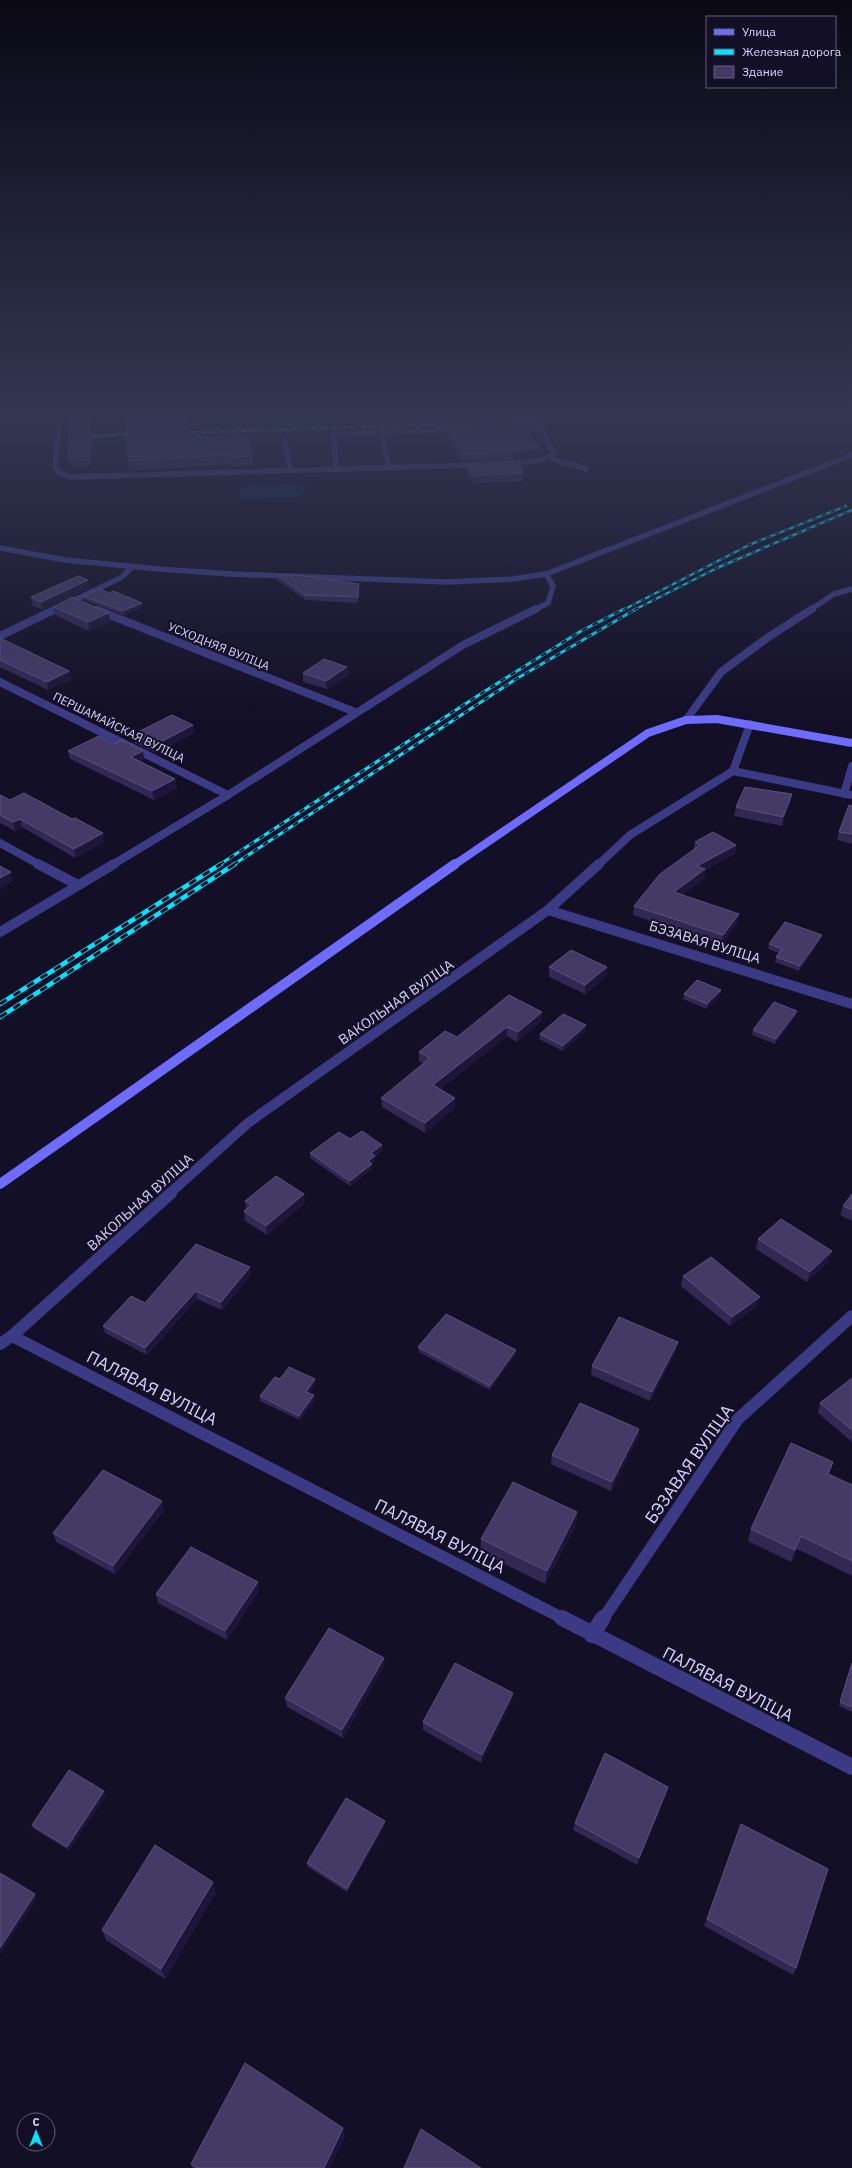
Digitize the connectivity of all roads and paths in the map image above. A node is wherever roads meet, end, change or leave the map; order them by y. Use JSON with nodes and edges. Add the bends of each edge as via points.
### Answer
{"nodes":[{"id":1,"x":702,"y":513,"type":"edge"},
{"id":2,"x":0,"y":548,"type":"edge"},
{"id":3,"x":131,"y":568,"type":"junction"},
{"id":4,"x":546,"y":574,"type":"junction"},
{"id":5,"x":852,"y":589,"type":"edge"},
{"id":6,"x":74,"y":601,"type":"junction"},
{"id":7,"x":82,"y":604,"type":"edge"},
{"id":8,"x":89,"y":607,"type":"edge"},
{"id":9,"x":0,"y":636,"type":"edge"},
{"id":10,"x":0,"y":682,"type":"edge"},
{"id":11,"x":355,"y":712,"type":"junction"},
{"id":12,"x":686,"y":720,"type":"junction"},
{"id":13,"x":750,"y":724,"type":"junction"},
{"id":14,"x":852,"y":743,"type":"edge"},
{"id":15,"x":852,"y":766,"type":"edge"},
{"id":16,"x":733,"y":771,"type":"junction"},
{"id":17,"x":848,"y":794,"type":"edge"},
{"id":18,"x":228,"y":795,"type":"junction"},
{"id":19,"x":0,"y":843,"type":"edge"},
{"id":20,"x":78,"y":885,"type":"junction"},
{"id":21,"x":548,"y":910,"type":"junction"},
{"id":22,"x":0,"y":932,"type":"edge"},
{"id":23,"x":852,"y":1004,"type":"edge"},
{"id":24,"x":0,"y":1184,"type":"edge"},
{"id":25,"x":852,"y":1316,"type":"edge"},
{"id":26,"x":12,"y":1336,"type":"junction"},
{"id":27,"x":0,"y":1344,"type":"edge"},
{"id":28,"x":592,"y":1635,"type":"junction"},
{"id":29,"x":852,"y":1767,"type":"edge"}],
"edges":[{"from":1,"to":4,"type":"street"},
{"from":2,"to":3,"type":"street","via":[[37,556]]},
{"from":3,"to":4,"type":"street","via":[[238,575],[460,583]]},
{"from":3,"to":6,"type":"street","via":[[122,577]]},
{"from":4,"to":11,"type":"street","via":[[553,586],[548,603],[463,645]]},
{"from":5,"to":12,"type":"street","via":[[834,594],[721,672]]},
{"from":6,"to":7,"type":"street"},
{"from":6,"to":9,"type":"street"},
{"from":8,"to":11,"type":"street","name":"УСХОДНЯЯ ВУЛІЦА"},
{"from":10,"to":18,"type":"street","name":"ПЕРШАМАЙСКАЯ ВУЛІЦА"},
{"from":11,"to":18,"type":"street"},
{"from":12,"to":13,"type":"main road","via":[[717,719]]},
{"from":12,"to":24,"type":"main road","via":[[648,733],[523,816]]},
{"from":13,"to":14,"type":"main road"},
{"from":13,"to":16,"type":"street"},
{"from":15,"to":17,"type":"street"},
{"from":16,"to":17,"type":"street"},
{"from":16,"to":21,"type":"street","name":"ВАКОЛЬНАЯ ВУЛІЦА","via":[[630,835]]},
{"from":18,"to":20,"type":"street"},
{"from":19,"to":20,"type":"street"},
{"from":20,"to":22,"type":"street"},
{"from":21,"to":23,"type":"street","name":"БЭЗАВАЯ ВУЛІЦА"},
{"from":21,"to":26,"type":"street","name":"ВАКОЛЬНАЯ ВУЛІЦА","via":[[248,1123]]},
{"from":25,"to":28,"type":"street","name":"БЭЗАВАЯ ВУЛІЦА","via":[[738,1419]]},
{"from":26,"to":27,"type":"street","name":"ВАКОЛЬНАЯ ВУЛІЦА"},
{"from":26,"to":28,"type":"street","name":"ПАЛЯВАЯ ВУЛІЦА"},
{"from":28,"to":29,"type":"street","name":"ПАЛЯВАЯ ВУЛІЦА"}]}
